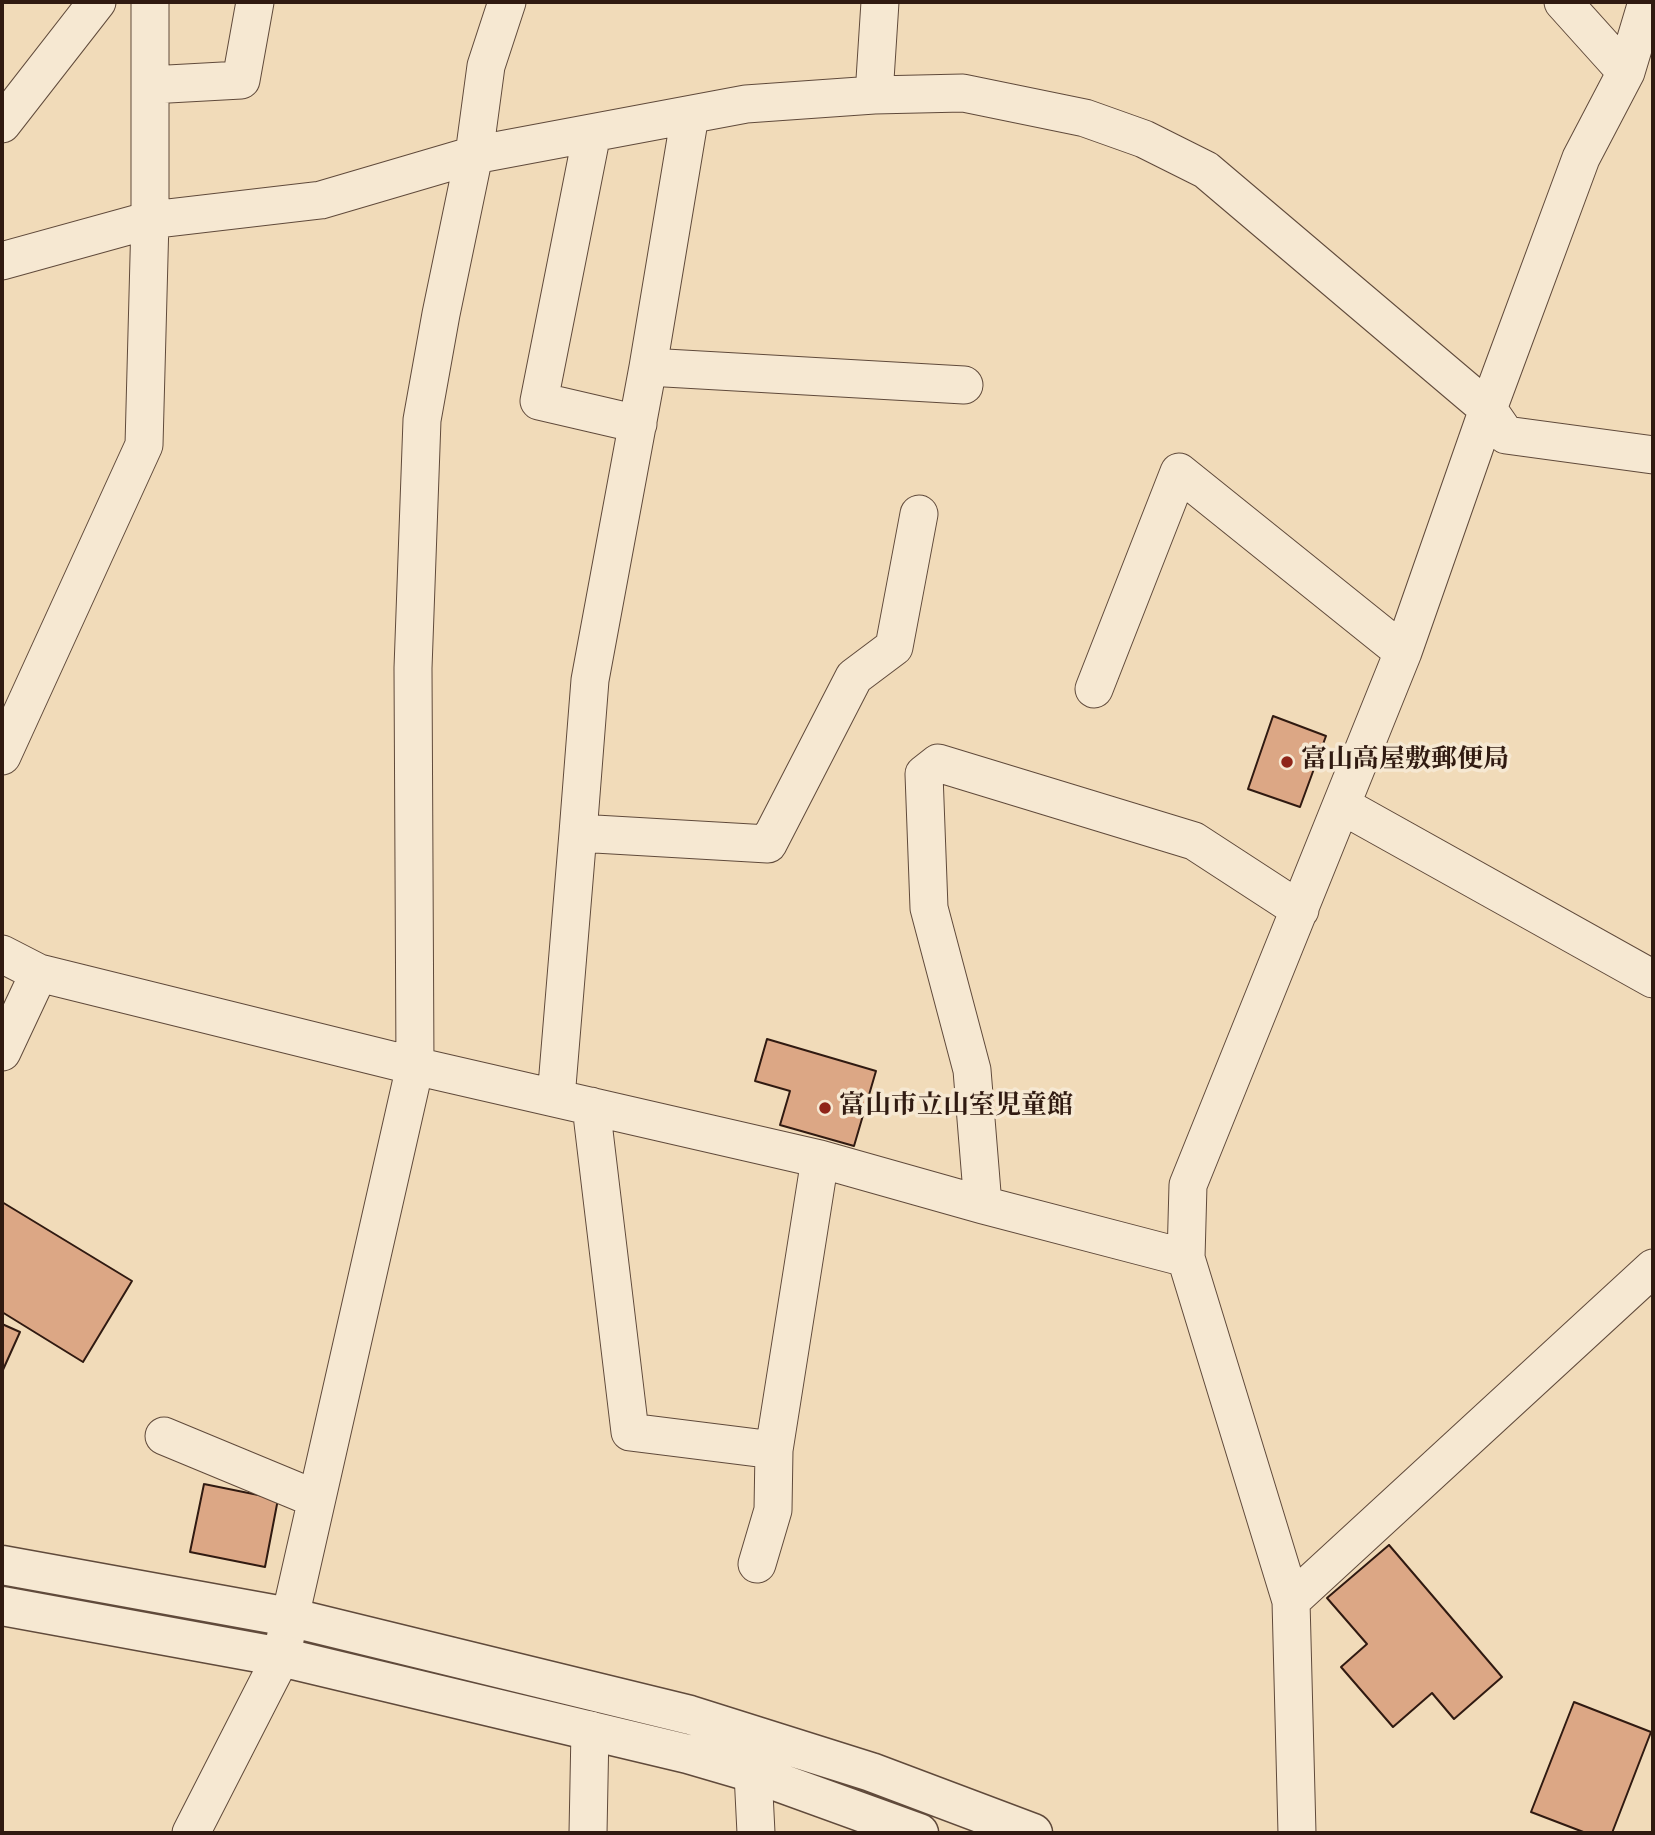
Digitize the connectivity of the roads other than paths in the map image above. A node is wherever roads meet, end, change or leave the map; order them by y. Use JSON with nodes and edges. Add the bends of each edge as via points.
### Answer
{"nodes":[{"id":1,"x":97,"y":2,"type":"edge"},
{"id":2,"x":150,"y":2,"type":"edge"},
{"id":3,"x":255,"y":2,"type":"edge"},
{"id":4,"x":507,"y":2,"type":"edge"},
{"id":5,"x":880,"y":2,"type":"edge"},
{"id":6,"x":1563,"y":2,"type":"edge"},
{"id":7,"x":1647,"y":2,"type":"edge"},
{"id":8,"x":1626,"y":72,"type":"junction"},
{"id":9,"x":150,"y":85,"type":"junction"},
{"id":10,"x":874,"y":95,"type":"junction"},
{"id":11,"x":690,"y":115,"type":"junction"},
{"id":12,"x":2,"y":124,"type":"edge"},
{"id":13,"x":592,"y":133,"type":"junction"},
{"id":14,"x":474,"y":155,"type":"junction"},
{"id":15,"x":150,"y":220,"type":"junction"},
{"id":16,"x":2,"y":261,"type":"edge"},
{"id":17,"x":648,"y":366,"type":"junction"},
{"id":18,"x":964,"y":385,"type":"dead end"},
{"id":19,"x":1488,"y":409,"type":"junction"},
{"id":20,"x":638,"y":424,"type":"junction"},
{"id":21,"x":1653,"y":455,"type":"edge"},
{"id":22,"x":919,"y":514,"type":"dead end"},
{"id":23,"x":1403,"y":652,"type":"junction"},
{"id":24,"x":1094,"y":690,"type":"dead end"},
{"id":25,"x":2,"y":756,"type":"edge"},
{"id":26,"x":1343,"y":806,"type":"junction"},
{"id":27,"x":578,"y":833,"type":"junction"},
{"id":28,"x":1300,"y":911,"type":"junction"},
{"id":29,"x":2,"y":954,"type":"edge"},
{"id":30,"x":39,"y":973,"type":"junction"},
{"id":31,"x":1653,"y":979,"type":"edge"},
{"id":32,"x":2,"y":1052,"type":"edge"},
{"id":33,"x":415,"y":1066,"type":"junction"},
{"id":34,"x":556,"y":1098,"type":"junction"},
{"id":35,"x":591,"y":1106,"type":"junction"},
{"id":36,"x":820,"y":1159,"type":"junction"},
{"id":37,"x":983,"y":1205,"type":"junction"},
{"id":38,"x":1186,"y":1258,"type":"junction"},
{"id":39,"x":1653,"y":1268,"type":"edge"},
{"id":40,"x":164,"y":1436,"type":"dead end"},
{"id":41,"x":774,"y":1450,"type":"junction"},
{"id":42,"x":316,"y":1499,"type":"junction"},
{"id":43,"x":757,"y":1564,"type":"dead end"},
{"id":44,"x":2,"y":1565,"type":"edge"},
{"id":45,"x":1291,"y":1601,"type":"junction"},
{"id":46,"x":2,"y":1606,"type":"edge"},
{"id":47,"x":289,"y":1617,"type":"junction"},
{"id":48,"x":281,"y":1657,"type":"junction"},
{"id":49,"x":590,"y":1730,"type":"junction"},
{"id":50,"x":753,"y":1773,"type":"junction"},
{"id":51,"x":191,"y":1833,"type":"edge"},
{"id":52,"x":588,"y":1833,"type":"edge"},
{"id":53,"x":756,"y":1833,"type":"edge"},
{"id":54,"x":919,"y":1833,"type":"edge"},
{"id":55,"x":1033,"y":1833,"type":"edge"},
{"id":56,"x":1297,"y":1833,"type":"edge"}],
"edges":[{"from":1,"to":12,"type":"street"},
{"from":2,"to":9,"type":"street"},
{"from":3,"to":9,"type":"street","via":[[241,80]]},
{"from":4,"to":14,"type":"street","via":[[486,66]]},
{"from":5,"to":10,"type":"street"},
{"from":6,"to":8,"type":"street"},
{"from":7,"to":8,"type":"street"},
{"from":8,"to":19,"type":"street","via":[[1581,158]]},
{"from":9,"to":15,"type":"street"},
{"from":10,"to":11,"type":"street","via":[[746,104]]},
{"from":10,"to":19,"type":"street","via":[[963,93],[1085,118],[1144,139],[1206,170]]},
{"from":11,"to":13,"type":"street"},
{"from":11,"to":17,"type":"street"},
{"from":13,"to":14,"type":"street"},
{"from":13,"to":20,"type":"street","via":[[539,401]]},
{"from":14,"to":15,"type":"street","via":[[321,200]]},
{"from":14,"to":33,"type":"street","via":[[422,420],[412,668]]},
{"from":15,"to":16,"type":"street"},
{"from":15,"to":25,"type":"street","via":[[144,445]]},
{"from":17,"to":18,"type":"street"},
{"from":17,"to":20,"type":"street"},
{"from":19,"to":21,"type":"street","via":[[1506,435]]},
{"from":19,"to":23,"type":"street"},
{"from":20,"to":27,"type":"street","via":[[590,680]]},
{"from":22,"to":27,"type":"street","via":[[894,647],[854,677],[768,844]]},
{"from":23,"to":24,"type":"street","via":[[1179,472]]},
{"from":23,"to":26,"type":"street"},
{"from":26,"to":28,"type":"street"},
{"from":26,"to":31,"type":"street"},
{"from":27,"to":34,"type":"street"},
{"from":28,"to":37,"type":"street","via":[[1194,841],[938,763],[924,774],[929,908],[972,1070]]},
{"from":28,"to":38,"type":"street","via":[[1188,1185]]},
{"from":29,"to":30,"type":"street"},
{"from":30,"to":32,"type":"street"},
{"from":30,"to":33,"type":"street"},
{"from":33,"to":34,"type":"street"},
{"from":33,"to":42,"type":"street"},
{"from":34,"to":35,"type":"street"},
{"from":35,"to":36,"type":"street"},
{"from":35,"to":41,"type":"street","via":[[630,1432]]},
{"from":36,"to":37,"type":"street"},
{"from":36,"to":41,"type":"street"},
{"from":37,"to":38,"type":"street"},
{"from":38,"to":45,"type":"street"},
{"from":39,"to":45,"type":"street"},
{"from":40,"to":42,"type":"street"},
{"from":41,"to":43,"type":"street","via":[[773,1510]]},
{"from":42,"to":47,"type":"street"},
{"from":44,"to":47,"type":"street"},
{"from":45,"to":56,"type":"street"},
{"from":46,"to":48,"type":"street"},
{"from":47,"to":48,"type":"street"},
{"from":47,"to":55,"type":"street","via":[[690,1715],[872,1772]]},
{"from":48,"to":49,"type":"street"},
{"from":48,"to":51,"type":"street"},
{"from":49,"to":50,"type":"street"},
{"from":49,"to":52,"type":"street"},
{"from":50,"to":53,"type":"street"},
{"from":50,"to":54,"type":"street"}]}
